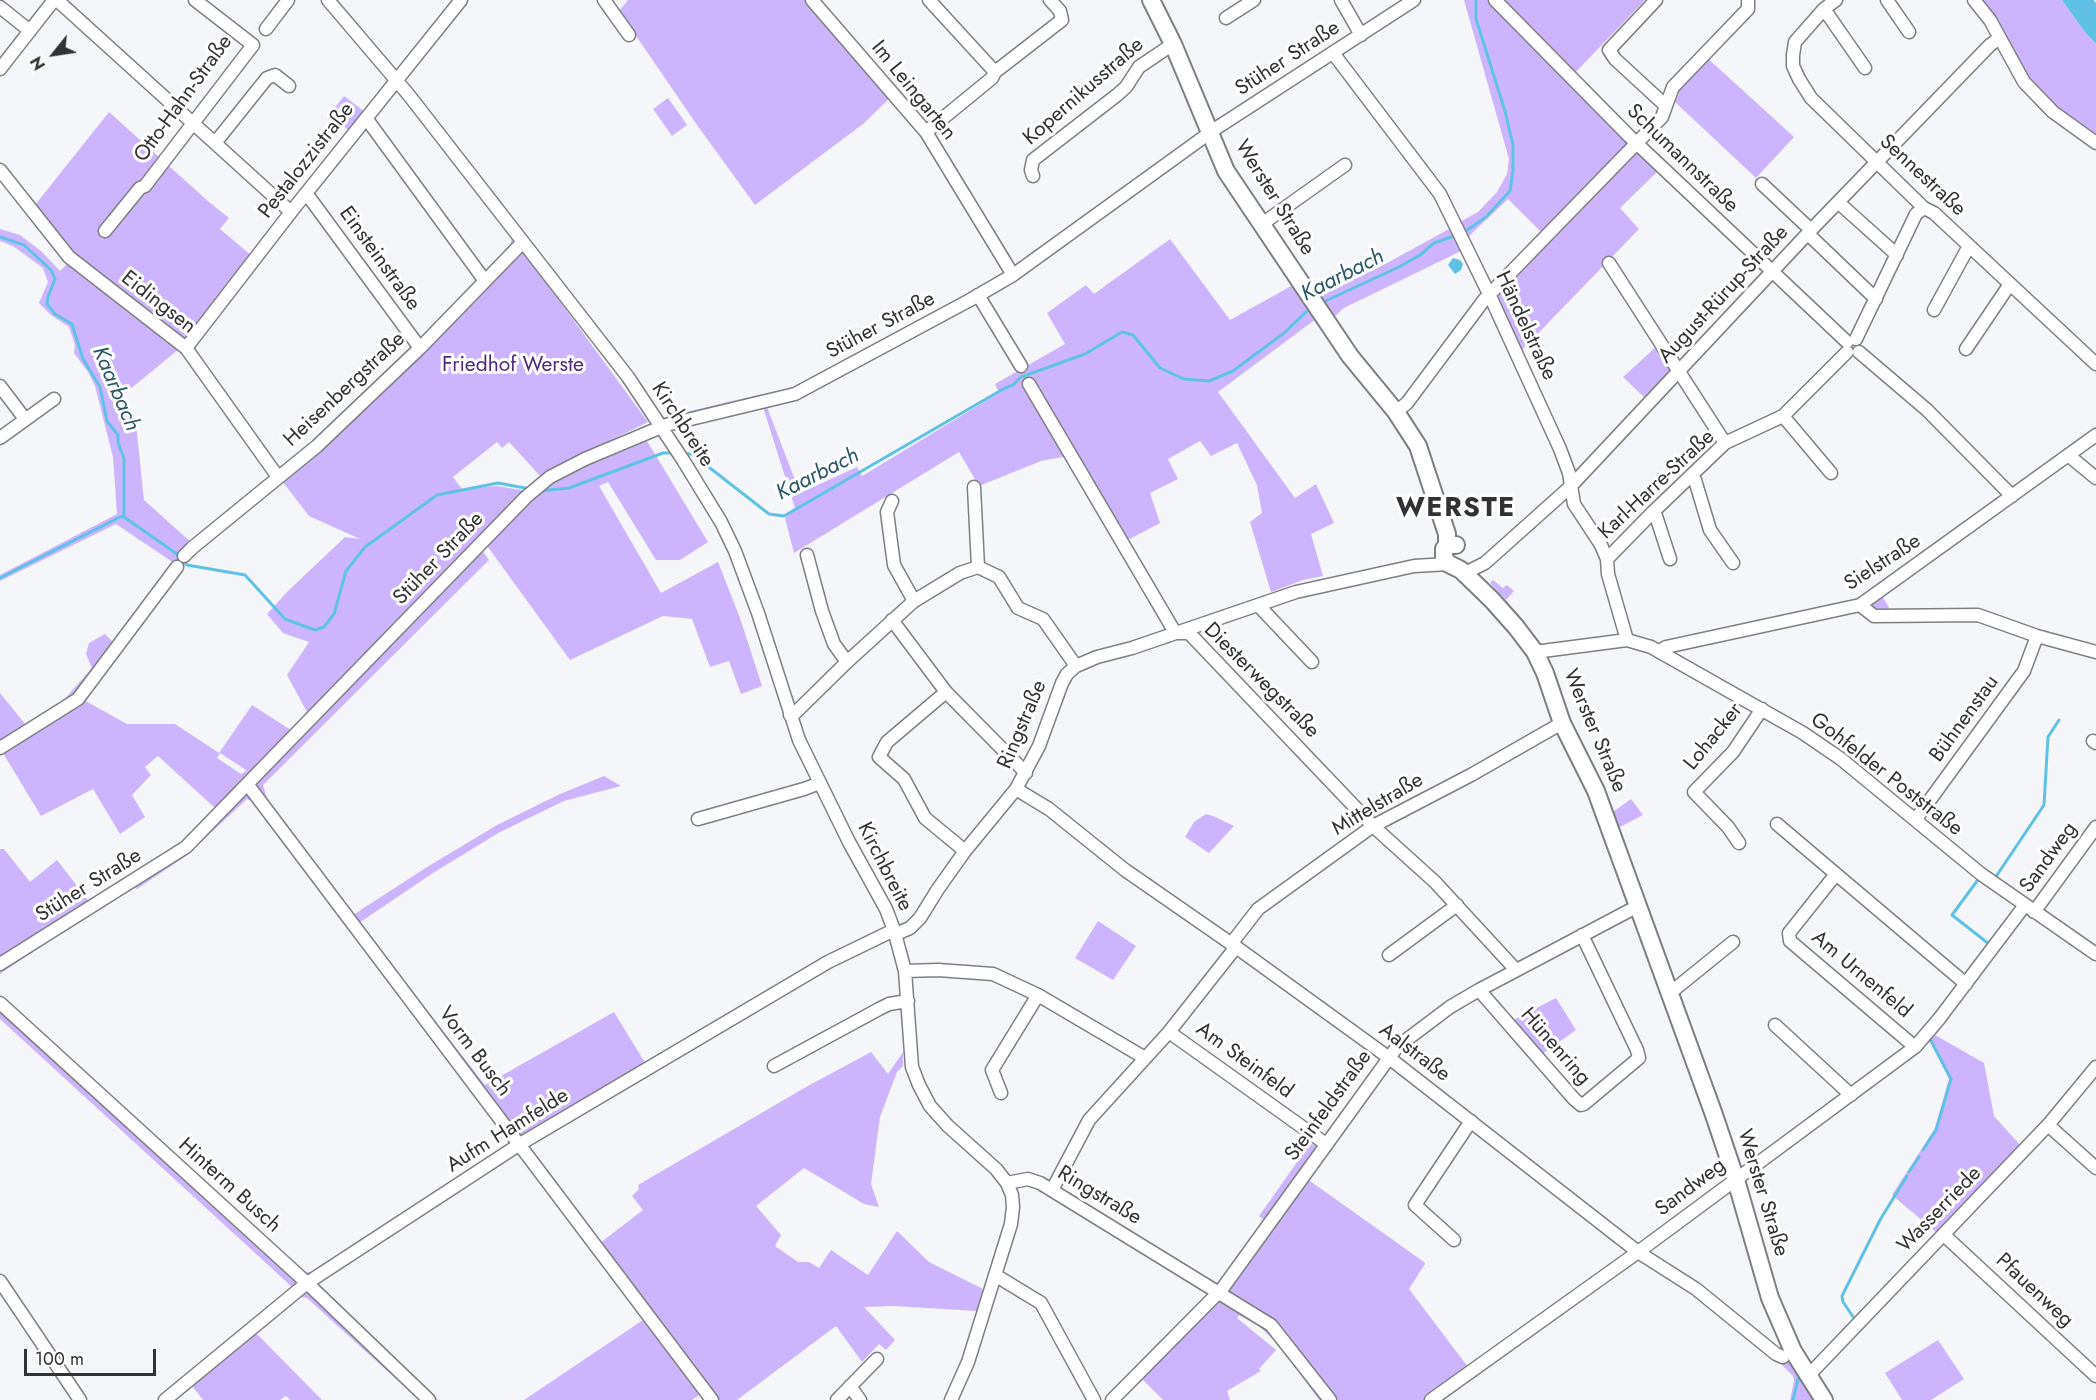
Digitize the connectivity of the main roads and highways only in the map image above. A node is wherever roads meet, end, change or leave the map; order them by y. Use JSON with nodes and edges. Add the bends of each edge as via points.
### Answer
{"nodes":[{"id":1,"x":1151,"y":0,"type":"edge"},
{"id":2,"x":1824,"y":1400,"type":"edge"}],
"edges":[{"from":1,"to":2,"type":"main road","name":"Werster Straße","via":[[1226,171],[1356,364],[1401,407],[1461,570],[1535,652],[1562,723],[1596,791],[1670,993],[1736,1180],[1770,1298],[1793,1351]]}]}
